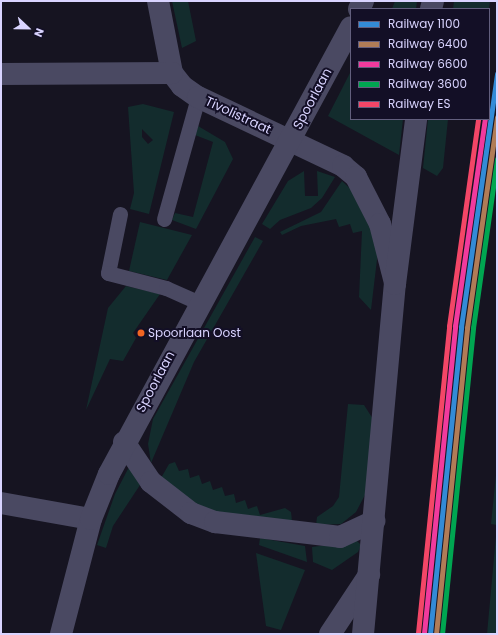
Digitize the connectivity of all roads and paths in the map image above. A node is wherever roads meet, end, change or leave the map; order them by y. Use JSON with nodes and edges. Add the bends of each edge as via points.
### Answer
{"nodes":[{"id":1,"x":158,"y":1,"type":"edge"},
{"id":2,"x":350,"y":29,"type":"edge"},
{"id":3,"x":172,"y":73,"type":"junction"},
{"id":4,"x":1,"y":74,"type":"edge"},
{"id":5,"x":198,"y":97,"type":"junction"},
{"id":6,"x":416,"y":120,"type":"edge"},
{"id":7,"x":291,"y":141,"type":"junction"},
{"id":8,"x":120,"y":214,"type":"dead end"},
{"id":9,"x":164,"y":219,"type":"dead end"},
{"id":10,"x":395,"y":284,"type":"junction"},
{"id":11,"x":199,"y":303,"type":"junction"},
{"id":12,"x":124,"y":442,"type":"junction"},
{"id":13,"x":1,"y":503,"type":"edge"},
{"id":14,"x":91,"y":519,"type":"junction"},
{"id":15,"x":375,"y":521,"type":"junction"},
{"id":16,"x":369,"y":575,"type":"junction"},
{"id":17,"x":61,"y":634,"type":"edge"},
{"id":18,"x":330,"y":634,"type":"edge"},
{"id":19,"x":363,"y":634,"type":"edge"}],
"edges":[{"from":1,"to":3,"type":"street"},
{"from":2,"to":7,"type":"street","name":"Spoorlaan"},
{"from":3,"to":4,"type":"street"},
{"from":3,"to":5,"type":"street","name":"Tivolistraat"},
{"from":5,"to":7,"type":"street","name":"Tivolistraat"},
{"from":5,"to":9,"type":"lane"},
{"from":6,"to":10,"type":"street"},
{"from":7,"to":10,"type":"street","name":"Tivolistraat","via":[[343,166],[356,178],[378,219]]},
{"from":7,"to":11,"type":"street","name":"Spoorlaan"},
{"from":8,"to":11,"type":"lane","via":[[108,274],[166,288]]},
{"from":10,"to":15,"type":"street"},
{"from":11,"to":12,"type":"street","name":"Spoorlaan"},
{"from":12,"to":14,"type":"street","name":"Spoorlaan"},
{"from":12,"to":15,"type":"street","via":[[151,482],[191,513],[215,522],[340,537]]},
{"from":13,"to":14,"type":"street"},
{"from":14,"to":17,"type":"street","name":"Spoorlaan"},
{"from":15,"to":16,"type":"street"},
{"from":16,"to":18,"type":"street"},
{"from":16,"to":19,"type":"street"}]}
